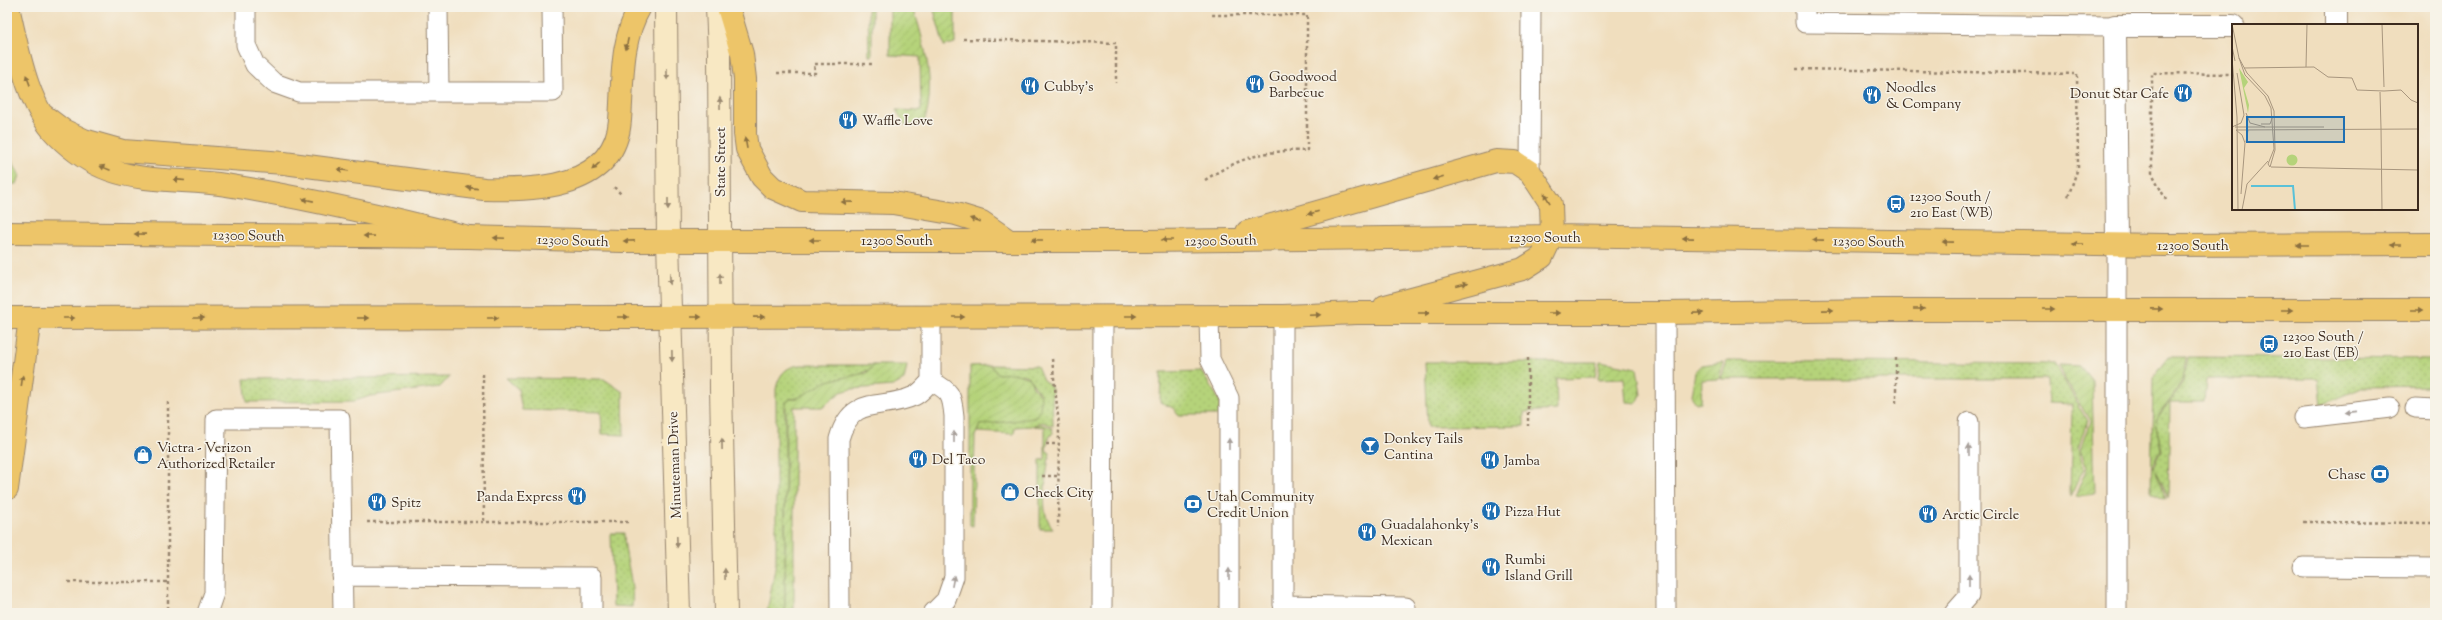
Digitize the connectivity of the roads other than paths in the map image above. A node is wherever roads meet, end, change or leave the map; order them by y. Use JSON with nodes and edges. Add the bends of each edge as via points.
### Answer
{"nodes":[{"id":1,"x":8,"y":7,"type":"edge"},
{"id":2,"x":246,"y":7,"type":"edge"},
{"id":3,"x":438,"y":7,"type":"edge"},
{"id":4,"x":552,"y":7,"type":"edge"},
{"id":5,"x":640,"y":7,"type":"edge"},
{"id":6,"x":666,"y":7,"type":"edge"},
{"id":7,"x":717,"y":7,"type":"edge"},
{"id":8,"x":728,"y":7,"type":"edge"},
{"id":9,"x":1531,"y":7,"type":"edge"},
{"id":10,"x":1805,"y":7,"type":"edge"},
{"id":11,"x":2336,"y":7,"type":"edge"},
{"id":12,"x":2336,"y":24,"type":"edge"},
{"id":13,"x":2115,"y":26,"type":"junction"},
{"id":14,"x":2232,"y":26,"type":"edge"},
{"id":15,"x":439,"y":92,"type":"junction"},
{"id":16,"x":43,"y":116,"type":"junction"},
{"id":17,"x":1530,"y":172,"type":"junction"},
{"id":18,"x":7,"y":233,"type":"edge"},
{"id":19,"x":1552,"y":236,"type":"junction"},
{"id":20,"x":468,"y":237,"type":"junction"},
{"id":21,"x":720,"y":240,"type":"junction"},
{"id":22,"x":1008,"y":240,"type":"junction"},
{"id":23,"x":1220,"y":240,"type":"junction"},
{"id":24,"x":668,"y":241,"type":"junction"},
{"id":25,"x":2117,"y":244,"type":"junction"},
{"id":26,"x":2435,"y":244,"type":"edge"},
{"id":27,"x":2118,"y":308,"type":"junction"},
{"id":28,"x":2435,"y":310,"type":"edge"},
{"id":29,"x":1357,"y":313,"type":"junction"},
{"id":30,"x":1666,"y":313,"type":"junction"},
{"id":31,"x":1103,"y":316,"type":"junction"},
{"id":32,"x":1209,"y":316,"type":"junction"},
{"id":33,"x":1282,"y":316,"type":"junction"},
{"id":34,"x":671,"y":317,"type":"junction"},
{"id":35,"x":720,"y":317,"type":"junction"},
{"id":36,"x":931,"y":317,"type":"junction"},
{"id":37,"x":7,"y":318,"type":"edge"},
{"id":38,"x":30,"y":318,"type":"junction"},
{"id":39,"x":930,"y":381,"type":"junction"},
{"id":40,"x":2390,"y":408,"type":"dead end"},
{"id":41,"x":2415,"y":408,"type":"dead end"},
{"id":42,"x":2435,"y":409,"type":"edge"},
{"id":43,"x":2304,"y":418,"type":"dead end"},
{"id":44,"x":1969,"y":422,"type":"dead end"},
{"id":45,"x":7,"y":489,"type":"edge"},
{"id":46,"x":2303,"y":568,"type":"dead end"},
{"id":47,"x":2435,"y":568,"type":"edge"},
{"id":48,"x":342,"y":576,"type":"junction"},
{"id":49,"x":1406,"y":607,"type":"dead end"},
{"id":50,"x":1282,"y":609,"type":"edge"},
{"id":51,"x":207,"y":613,"type":"edge"},
{"id":52,"x":343,"y":613,"type":"edge"},
{"id":53,"x":592,"y":613,"type":"edge"},
{"id":54,"x":679,"y":613,"type":"edge"},
{"id":55,"x":726,"y":613,"type":"edge"},
{"id":56,"x":840,"y":613,"type":"edge"},
{"id":57,"x":933,"y":613,"type":"edge"},
{"id":58,"x":1102,"y":613,"type":"edge"},
{"id":59,"x":1229,"y":613,"type":"edge"},
{"id":60,"x":1666,"y":613,"type":"edge"},
{"id":61,"x":1954,"y":613,"type":"edge"},
{"id":62,"x":2117,"y":613,"type":"edge"}],
"edges":[{"from":16,"to":1,"type":"main road","one_way":true,"via":[[23,67]]},
{"from":2,"to":15,"type":"lane","via":[[246,45],[255,65],[274,83],[299,92]]},
{"from":3,"to":15,"type":"lane"},
{"from":4,"to":15,"type":"lane","via":[[553,92]]},
{"from":5,"to":16,"type":"main road","one_way":true,"via":[[626,46],[617,134],[605,156],[593,169],[578,179],[561,185],[509,190],[484,189],[284,163],[123,151],[84,140],[62,130]]},
{"from":6,"to":24,"type":"main road","one_way":true},
{"from":21,"to":7,"type":"main road","name":"State Street","one_way":true},
{"from":22,"to":8,"type":"main road","one_way":true,"via":[[982,222],[950,212],[893,203],[802,201],[773,188],[762,177],[747,149],[742,54]]},
{"from":9,"to":17,"type":"lane"},
{"from":10,"to":13,"type":"lane","via":[[1805,23]]},
{"from":11,"to":12,"type":"street"},
{"from":13,"to":14,"type":"street"},
{"from":13,"to":25,"type":"street"},
{"from":20,"to":16,"type":"main road","one_way":true,"via":[[407,221],[286,196],[225,185],[120,173],[94,163],[74,151],[57,135]]},
{"from":19,"to":17,"type":"main road","one_way":true,"via":[[1551,204]]},
{"from":17,"to":23,"type":"main road","one_way":true,"via":[[1515,162],[1496,161]]},
{"from":20,"to":18,"type":"main road","name":"12300 South","one_way":true},
{"from":19,"to":23,"type":"main road","name":"12300 South"},
{"from":25,"to":19,"type":"main road","name":"12300 South","one_way":true},
{"from":29,"to":19,"type":"main road","one_way":true,"via":[[1523,269],[1542,257]]},
{"from":24,"to":20,"type":"main road","name":"12300 South","one_way":true},
{"from":22,"to":21,"type":"main road","name":"12300 South","one_way":true},
{"from":21,"to":24,"type":"main road","name":"12300 South"},
{"from":35,"to":21,"type":"main road","name":"State Street","one_way":true},
{"from":23,"to":22,"type":"main road","name":"12300 South","one_way":true},
{"from":24,"to":34,"type":"main road","one_way":true},
{"from":26,"to":25,"type":"main road","name":"12300 South","one_way":true},
{"from":25,"to":27,"type":"lane"},
{"from":27,"to":28,"type":"main road","one_way":true},
{"from":30,"to":27,"type":"main road","one_way":true},
{"from":27,"to":62,"type":"lane"},
{"from":29,"to":30,"type":"main road","one_way":true},
{"from":33,"to":29,"type":"main road","one_way":true},
{"from":30,"to":60,"type":"lane"},
{"from":31,"to":32,"type":"main road","one_way":true},
{"from":36,"to":31,"type":"main road","one_way":true},
{"from":31,"to":58,"type":"lane"},
{"from":32,"to":33,"type":"main road"},
{"from":59,"to":32,"type":"lane","one_way":true,"via":[[1230,398],[1210,359]]},
{"from":33,"to":50,"type":"lane"},
{"from":34,"to":35,"type":"main road","one_way":true},
{"from":38,"to":34,"type":"main road","one_way":true},
{"from":34,"to":54,"type":"main road","name":"Minuteman Drive","one_way":true},
{"from":35,"to":36,"type":"main road","one_way":true},
{"from":55,"to":35,"type":"main road","one_way":true},
{"from":36,"to":39,"type":"lane"},
{"from":37,"to":38,"type":"main road"},
{"from":45,"to":38,"type":"main road","one_way":true},
{"from":39,"to":56,"type":"lane","via":[[914,396],[865,407],[850,414],[843,425],[839,439]]},
{"from":57,"to":39,"type":"lane","one_way":true,"via":[[946,600],[954,577],[954,416],[951,395],[946,389]]},
{"from":40,"to":43,"type":"lane","one_way":true},
{"from":41,"to":42,"type":"lane"},
{"from":61,"to":44,"type":"lane","one_way":true,"via":[[1969,596]]},
{"from":46,"to":47,"type":"lane"},
{"from":48,"to":51,"type":"lane","via":[[340,419],[216,419],[214,593]]},
{"from":48,"to":52,"type":"lane"},
{"from":48,"to":53,"type":"lane","via":[[592,577]]},
{"from":49,"to":50,"type":"lane"}]}
